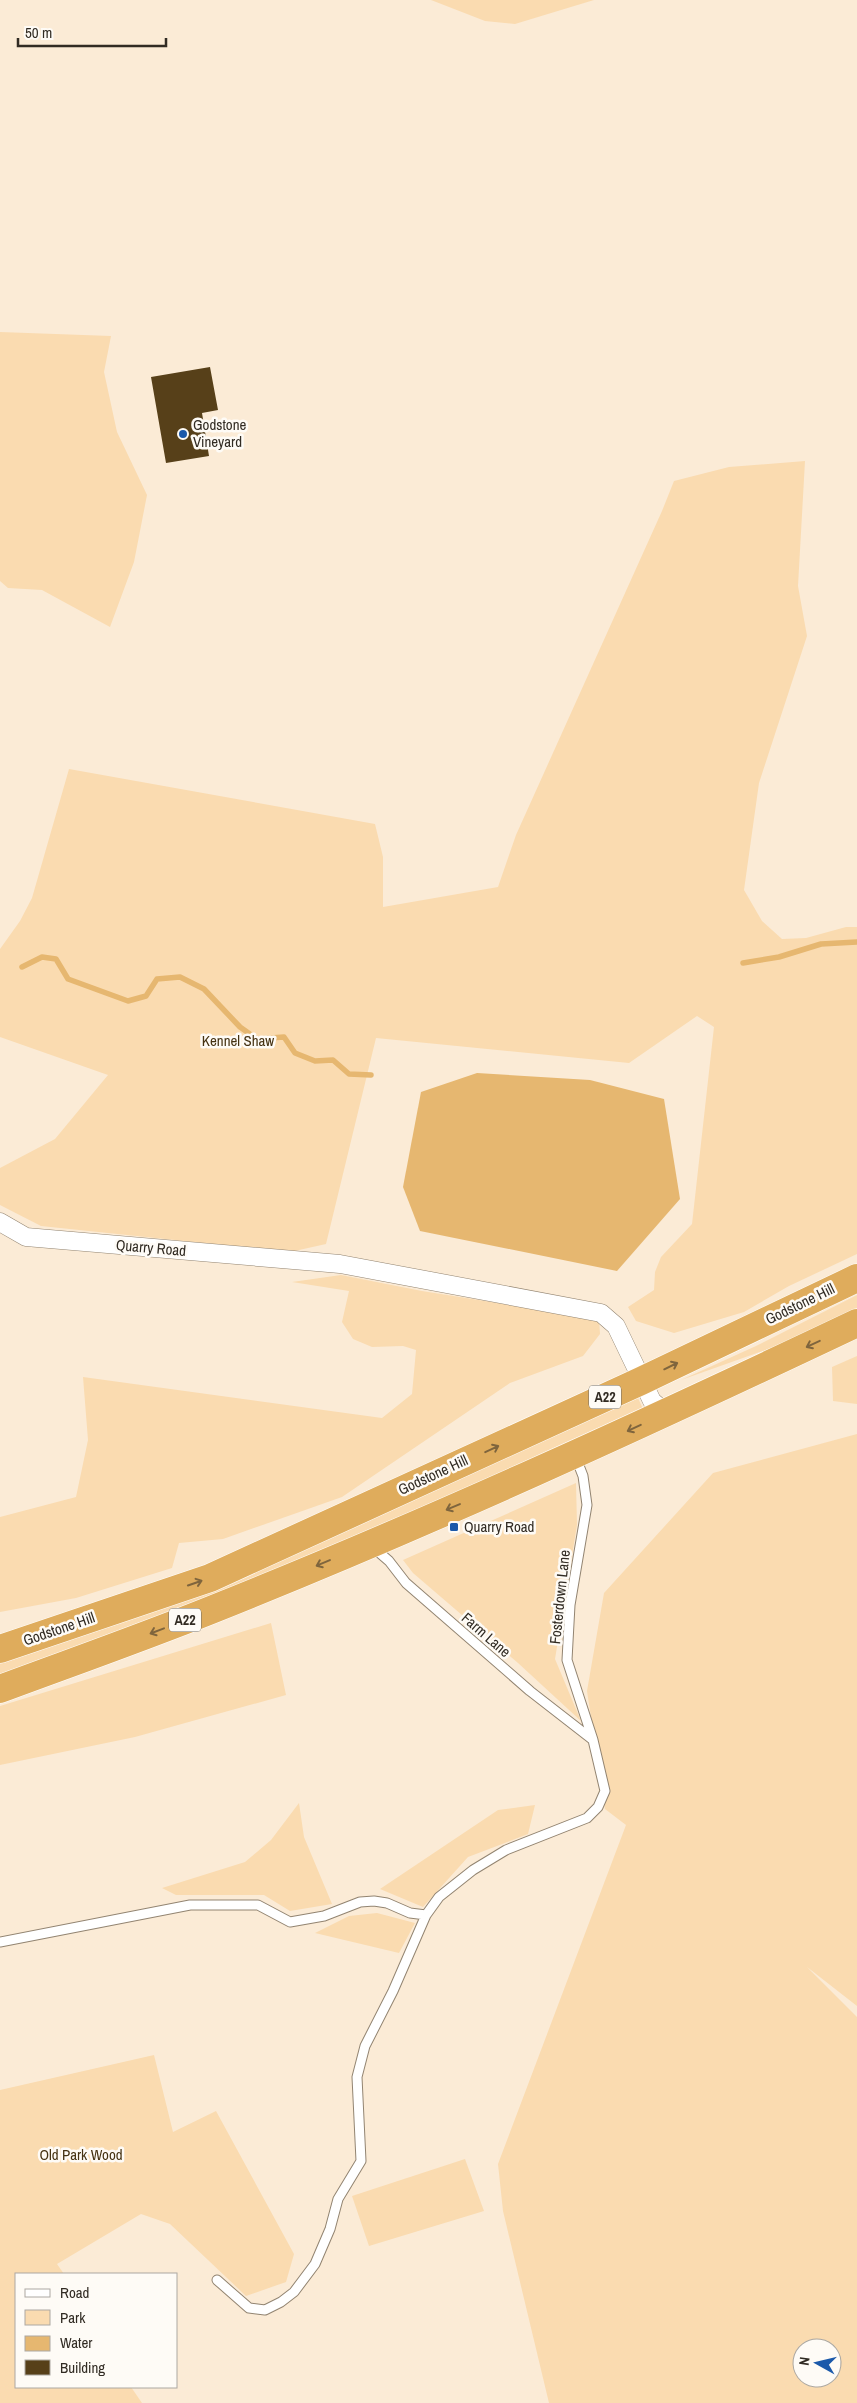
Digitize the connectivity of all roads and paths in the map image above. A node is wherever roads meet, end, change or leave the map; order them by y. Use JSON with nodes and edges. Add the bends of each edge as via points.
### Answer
{"nodes":[{"id":1,"x":0,"y":1222,"type":"edge"},
{"id":2,"x":857,"y":1278,"type":"edge"},
{"id":3,"x":857,"y":1323,"type":"edge"},
{"id":4,"x":641,"y":1381,"type":"junction"},
{"id":5,"x":666,"y":1413,"type":"junction"},
{"id":6,"x":575,"y":1455,"type":"junction"},
{"id":7,"x":368,"y":1544,"type":"junction"},
{"id":8,"x":0,"y":1649,"type":"edge"},
{"id":9,"x":0,"y":1689,"type":"edge"},
{"id":10,"x":593,"y":1740,"type":"junction"},
{"id":11,"x":426,"y":1915,"type":"junction"},
{"id":12,"x":0,"y":1942,"type":"edge"},
{"id":13,"x":218,"y":2280,"type":"dead end"}],
"edges":[{"from":1,"to":4,"type":"street","name":"Quarry Road","via":[[26,1237],[340,1264],[601,1313],[616,1326]]},
{"from":4,"to":2,"type":"highway","name":"Godstone Hill","number":"A22","one_way":true},
{"from":3,"to":5,"type":"highway","number":"A22","one_way":true},
{"from":4,"to":5,"type":"street","name":"Quarry Road","via":[[652,1401]]},
{"from":8,"to":4,"type":"highway","name":"Godstone Hill","number":"A22","one_way":true,"via":[[210,1578]]},
{"from":5,"to":6,"type":"highway","number":"A22","one_way":true},
{"from":6,"to":7,"type":"highway","number":"A22","one_way":true},
{"from":6,"to":10,"type":"lane","name":"Fosterdown Lane","via":[[583,1476],[587,1505],[570,1605],[567,1660]]},
{"from":7,"to":9,"type":"highway","number":"A22","one_way":true,"via":[[210,1611]]},
{"from":7,"to":10,"type":"lane","name":"Farm Lane","via":[[390,1560],[406,1583],[530,1691]]},
{"from":10,"to":11,"type":"lane","via":[[605,1791],[598,1807],[587,1818],[506,1850],[473,1870],[439,1897]]},
{"from":11,"to":12,"type":"lane","via":[[374,1901],[290,1922],[258,1905],[190,1905]]},
{"from":11,"to":13,"type":"lane","via":[[365,2046],[357,2077],[362,2160],[338,2199],[315,2264],[294,2292],[265,2310],[249,2308]]}]}
